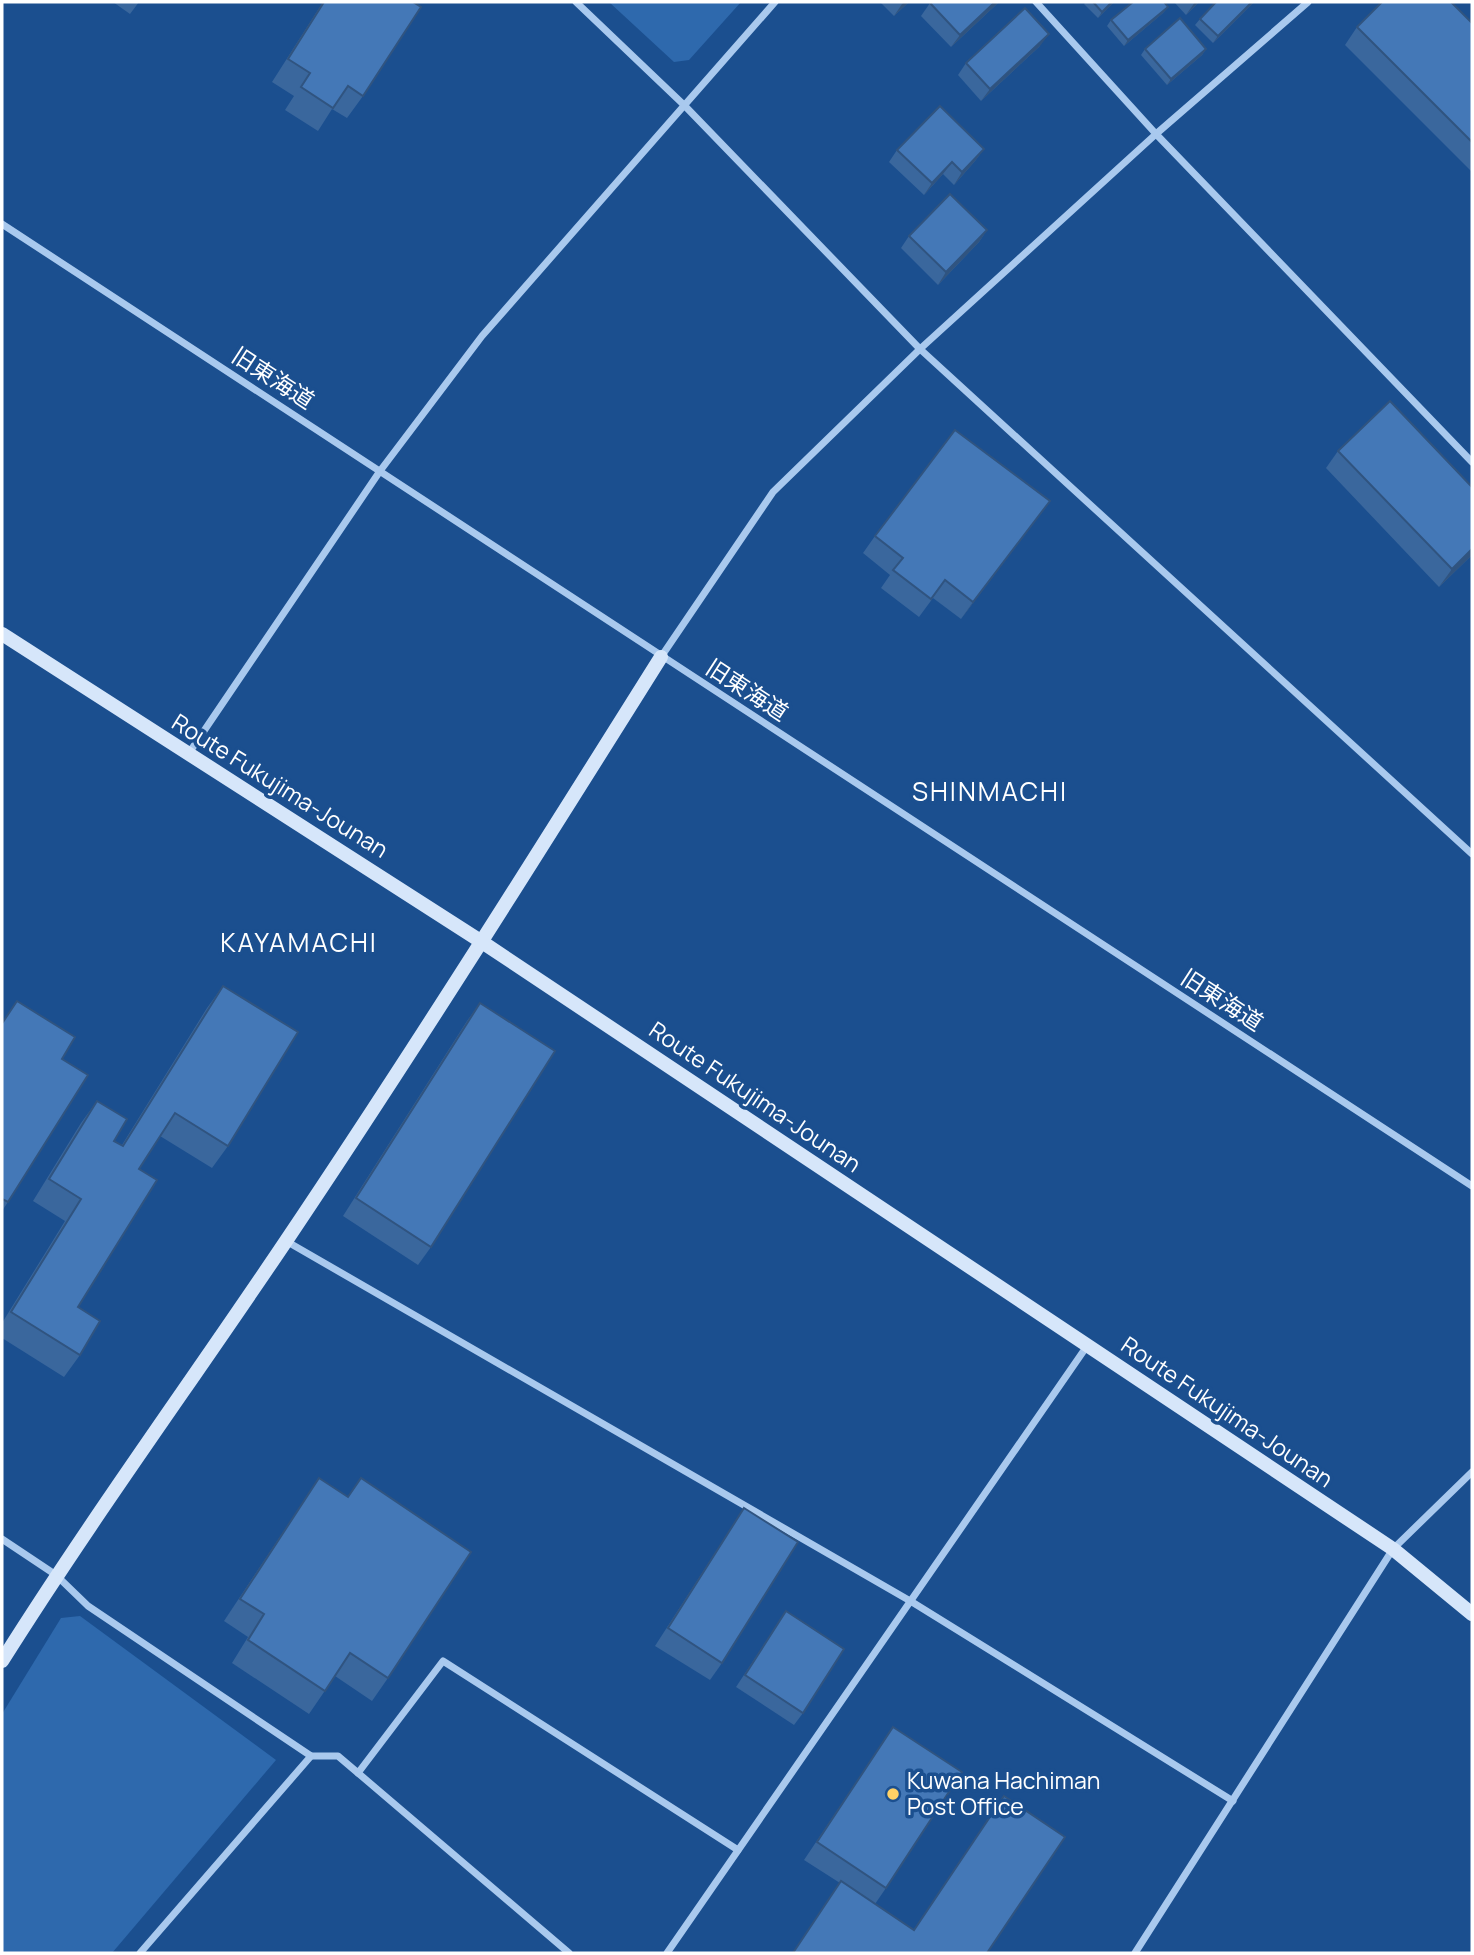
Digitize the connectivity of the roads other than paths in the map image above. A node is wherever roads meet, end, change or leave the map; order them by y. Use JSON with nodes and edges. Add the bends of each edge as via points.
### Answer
{"nodes":[{"id":1,"x":576,"y":2,"type":"edge"},
{"id":2,"x":775,"y":2,"type":"edge"},
{"id":3,"x":1036,"y":2,"type":"edge"},
{"id":4,"x":1308,"y":2,"type":"edge"},
{"id":5,"x":684,"y":104,"type":"junction"},
{"id":6,"x":1156,"y":134,"type":"junction"},
{"id":7,"x":2,"y":224,"type":"edge"},
{"id":8,"x":920,"y":349,"type":"junction"},
{"id":9,"x":1472,"y":462,"type":"edge"},
{"id":10,"x":380,"y":471,"type":"junction"},
{"id":11,"x":2,"y":634,"type":"edge"},
{"id":12,"x":662,"y":657,"type":"junction"},
{"id":13,"x":188,"y":755,"type":"junction"},
{"id":14,"x":1472,"y":854,"type":"edge"},
{"id":15,"x":482,"y":942,"type":"junction"},
{"id":16,"x":1472,"y":1186,"type":"edge"},
{"id":17,"x":286,"y":1241,"type":"junction"},
{"id":18,"x":1087,"y":1346,"type":"junction"},
{"id":19,"x":1472,"y":1472,"type":"edge"},
{"id":20,"x":2,"y":1539,"type":"edge"},
{"id":21,"x":1393,"y":1549,"type":"junction"},
{"id":22,"x":56,"y":1575,"type":"junction"},
{"id":23,"x":912,"y":1602,"type":"junction"},
{"id":24,"x":1472,"y":1614,"type":"edge"},
{"id":25,"x":2,"y":1661,"type":"edge"},
{"id":26,"x":311,"y":1756,"type":"junction"},
{"id":27,"x":358,"y":1773,"type":"junction"},
{"id":28,"x":1233,"y":1801,"type":"junction"},
{"id":29,"x":738,"y":1850,"type":"junction"},
{"id":30,"x":140,"y":1953,"type":"edge"},
{"id":31,"x":569,"y":1953,"type":"edge"},
{"id":32,"x":667,"y":1953,"type":"edge"},
{"id":33,"x":1136,"y":1953,"type":"edge"}],
"edges":[{"from":1,"to":5,"type":"street"},
{"from":2,"to":5,"type":"street"},
{"from":3,"to":6,"type":"street"},
{"from":4,"to":6,"type":"street"},
{"from":5,"to":8,"type":"street"},
{"from":5,"to":10,"type":"street","via":[[482,336]]},
{"from":6,"to":8,"type":"street"},
{"from":6,"to":9,"type":"street"},
{"from":7,"to":10,"type":"street","name":"旧東海道"},
{"from":8,"to":12,"type":"street","via":[[773,492]]},
{"from":8,"to":14,"type":"street"},
{"from":10,"to":12,"type":"street","name":"旧東海道"},
{"from":10,"to":13,"type":"street"},
{"from":11,"to":13,"type":"main road","name":"Route Fukujima-Jounan"},
{"from":12,"to":15,"type":"main road"},
{"from":12,"to":16,"type":"street","name":"旧東海道"},
{"from":13,"to":15,"type":"main road","name":"Route Fukujima-Jounan"},
{"from":15,"to":17,"type":"main road"},
{"from":15,"to":18,"type":"main road","name":"Route Fukujima-Jounan"},
{"from":17,"to":22,"type":"main road"},
{"from":17,"to":23,"type":"street"},
{"from":18,"to":21,"type":"main road","name":"Route Fukujima-Jounan"},
{"from":18,"to":23,"type":"street"},
{"from":19,"to":21,"type":"street"},
{"from":20,"to":22,"type":"street"},
{"from":21,"to":24,"type":"main road","name":"Route Fukujima-Jounan"},
{"from":21,"to":28,"type":"street"},
{"from":22,"to":25,"type":"main road"},
{"from":22,"to":26,"type":"street","via":[[88,1606]]},
{"from":23,"to":28,"type":"street"},
{"from":23,"to":29,"type":"street"},
{"from":26,"to":27,"type":"street","via":[[338,1756]]},
{"from":26,"to":30,"type":"street"},
{"from":27,"to":29,"type":"street","via":[[443,1661]]},
{"from":27,"to":31,"type":"street"},
{"from":28,"to":33,"type":"street"},
{"from":29,"to":32,"type":"street"}]}
